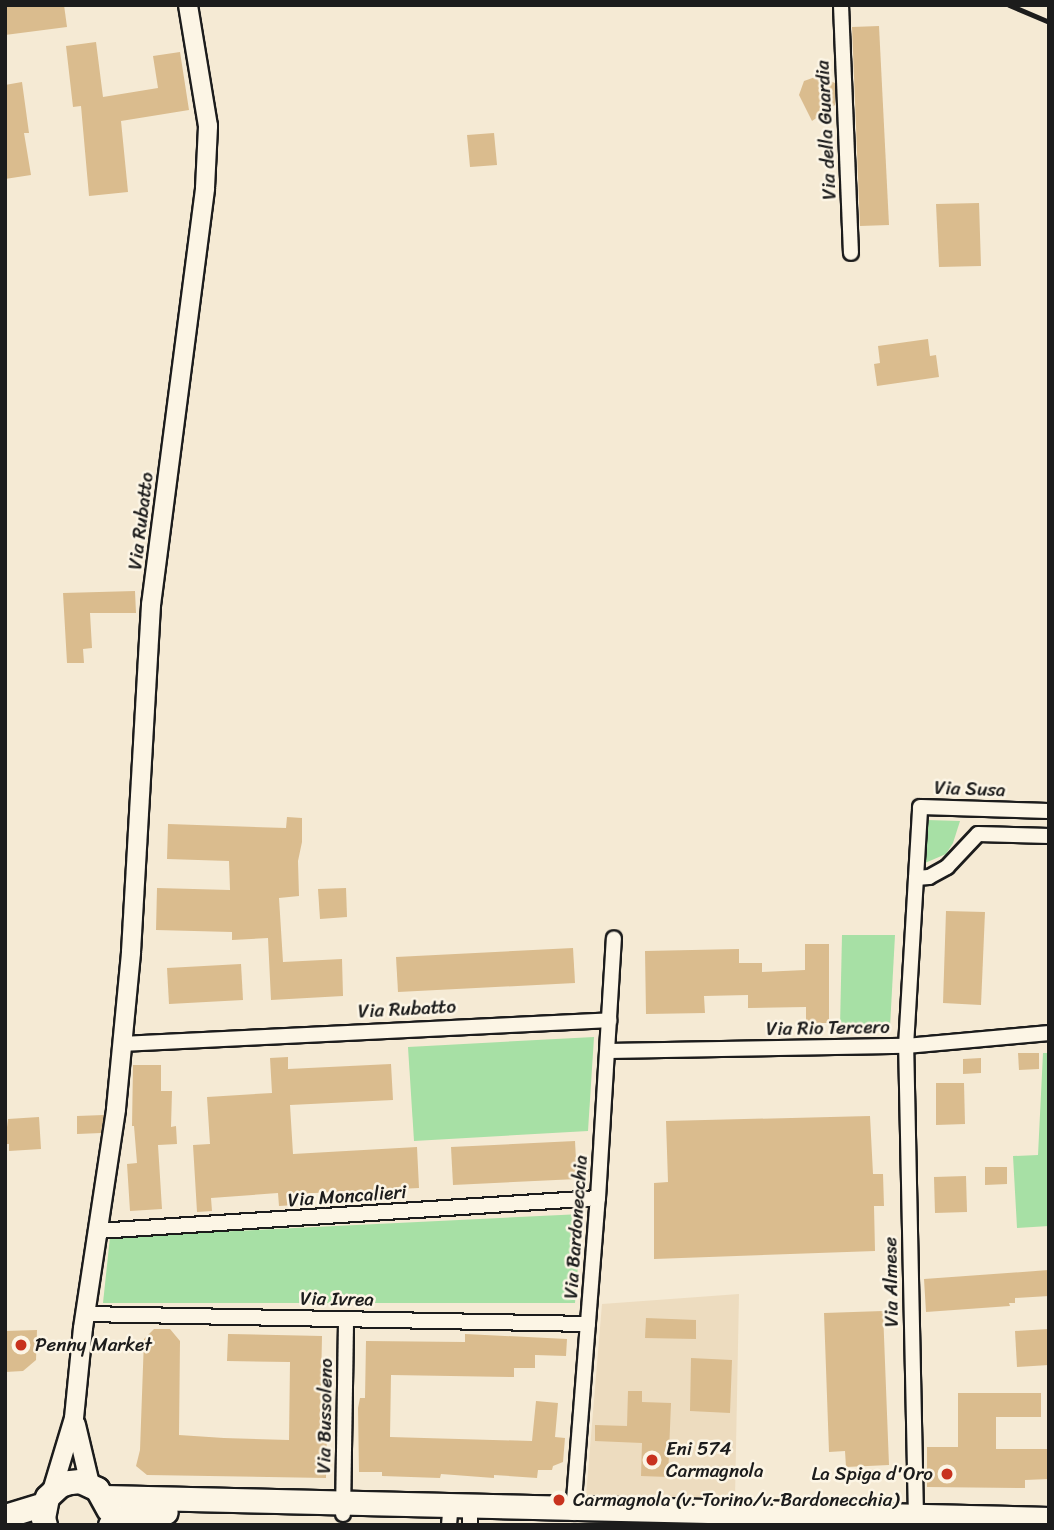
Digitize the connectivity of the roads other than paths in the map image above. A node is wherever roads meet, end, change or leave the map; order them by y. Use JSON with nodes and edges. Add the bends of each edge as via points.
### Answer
{"nodes":[{"id":1,"x":188,"y":5,"type":"edge"},
{"id":2,"x":841,"y":5,"type":"edge"},
{"id":3,"x":851,"y":254,"type":"dead end"},
{"id":4,"x":1049,"y":811,"type":"edge"},
{"id":5,"x":1049,"y":836,"type":"edge"},
{"id":6,"x":916,"y":878,"type":"junction"},
{"id":7,"x":614,"y":938,"type":"dead end"},
{"id":8,"x":609,"y":1020,"type":"junction"},
{"id":9,"x":1049,"y":1034,"type":"edge"},
{"id":10,"x":123,"y":1044,"type":"junction"},
{"id":11,"x":906,"y":1046,"type":"junction"},
{"id":12,"x":608,"y":1051,"type":"junction"},
{"id":13,"x":598,"y":1198,"type":"junction"},
{"id":14,"x":98,"y":1231,"type":"junction"},
{"id":15,"x":85,"y":1314,"type":"junction"},
{"id":16,"x":346,"y":1318,"type":"junction"},
{"id":17,"x":588,"y":1324,"type":"junction"},
{"id":18,"x":74,"y":1418,"type":"junction"},
{"id":19,"x":97,"y":1490,"type":"junction"},
{"id":20,"x":47,"y":1507,"type":"edge"},
{"id":21,"x":343,"y":1509,"type":"junction"},
{"id":22,"x":573,"y":1512,"type":"junction"},
{"id":23,"x":460,"y":1515,"type":"edge"},
{"id":24,"x":5,"y":1516,"type":"edge"},
{"id":25,"x":916,"y":1517,"type":"junction"},
{"id":26,"x":1049,"y":1519,"type":"edge"},
{"id":27,"x":108,"y":1525,"type":"edge"}],
"edges":[{"from":1,"to":10,"type":"street","name":"Via Rubatto","via":[[204,97],[208,156],[151,606]]},
{"from":2,"to":3,"type":"street","name":"Via della Guardia"},
{"from":4,"to":6,"type":"street","name":"Via Susa","via":[[920,807]]},
{"from":5,"to":6,"type":"street","via":[[978,834],[947,867]]},
{"from":6,"to":11,"type":"street","name":"Via Susa"},
{"from":7,"to":8,"type":"street","name":"Via Bardonecchia"},
{"from":8,"to":10,"type":"street","name":"Via Rubatto"},
{"from":8,"to":12,"type":"street","name":"Via Bardonecchia"},
{"from":9,"to":11,"type":"street","name":"Via Rio Tercero"},
{"from":10,"to":14,"type":"street","name":"Via Rubatto"},
{"from":11,"to":12,"type":"street","name":"Via Rio Tercero"},
{"from":11,"to":25,"type":"street","name":"Via Almese"},
{"from":12,"to":13,"type":"street","name":"Via Bardonecchia"},
{"from":13,"to":14,"type":"street","name":"Via Moncalieri"},
{"from":13,"to":17,"type":"street","name":"Via Bardonecchia"},
{"from":14,"to":15,"type":"street","name":"Via Rubatto"},
{"from":15,"to":16,"type":"street","name":"Via Ivrea"},
{"from":15,"to":18,"type":"street","name":"Via Rubatto"},
{"from":16,"to":17,"type":"street","name":"Via Ivrea"},
{"from":16,"to":21,"type":"street","name":"Via Bussoleno"},
{"from":17,"to":22,"type":"street","name":"Via Bardonecchia"},
{"from":18,"to":19,"type":"street"},
{"from":18,"to":20,"type":"street"},
{"from":19,"to":20,"type":"main road","via":[[70,1482]]},
{"from":19,"to":21,"type":"main road"},
{"from":19,"to":27,"type":"main road","via":[[108,1506]]},
{"from":20,"to":24,"type":"main road"},
{"from":21,"to":23,"type":"main road"},
{"from":21,"to":27,"type":"main road","via":[[158,1512]]},
{"from":22,"to":23,"type":"main road"},
{"from":22,"to":25,"type":"main road"},
{"from":25,"to":26,"type":"main road"}]}
